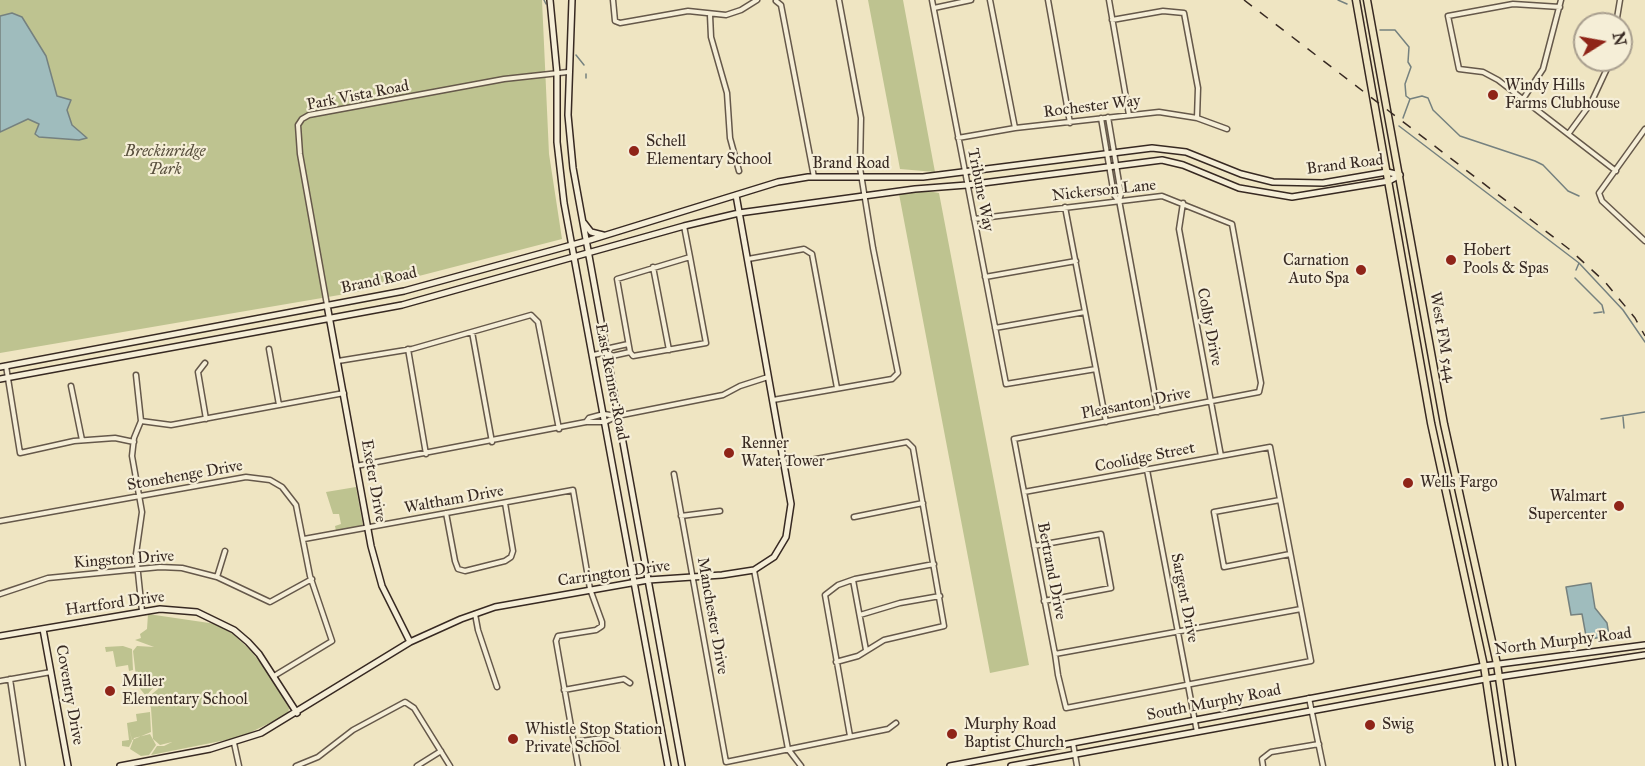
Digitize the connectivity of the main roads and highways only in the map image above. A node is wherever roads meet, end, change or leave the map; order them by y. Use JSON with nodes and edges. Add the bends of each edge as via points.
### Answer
{"nodes":[{"id":1,"x":550,"y":0,"type":"edge"},
{"id":2,"x":572,"y":0,"type":"edge"},
{"id":3,"x":1356,"y":0,"type":"edge"},
{"id":4,"x":1367,"y":0,"type":"edge"},
{"id":5,"x":1387,"y":172,"type":"junction"},
{"id":6,"x":1400,"y":175,"type":"junction"},
{"id":7,"x":1389,"y":182,"type":"junction"},
{"id":8,"x":1323,"y":183,"type":"junction"},
{"id":9,"x":1325,"y":194,"type":"junction"},
{"id":10,"x":736,"y":195,"type":"junction"},
{"id":11,"x":739,"y":213,"type":"junction"},
{"id":12,"x":581,"y":218,"type":"junction"},
{"id":13,"x":607,"y":235,"type":"junction"},
{"id":14,"x":586,"y":241,"type":"junction"},
{"id":15,"x":572,"y":245,"type":"junction"},
{"id":16,"x":588,"y":253,"type":"junction"},
{"id":17,"x":574,"y":257,"type":"junction"},
{"id":18,"x":446,"y":279,"type":"junction"},
{"id":19,"x":1421,"y":292,"type":"junction"},
{"id":20,"x":451,"y":293,"type":"junction"},
{"id":21,"x":1408,"y":294,"type":"junction"},
{"id":22,"x":327,"y":305,"type":"junction"},
{"id":23,"x":330,"y":317,"type":"junction"},
{"id":24,"x":3,"y":366,"type":"edge"},
{"id":25,"x":1434,"y":368,"type":"junction"},
{"id":26,"x":1422,"y":370,"type":"junction"},
{"id":27,"x":0,"y":379,"type":"edge"},
{"id":28,"x":1459,"y":497,"type":"junction"},
{"id":29,"x":1448,"y":499,"type":"junction"},
{"id":30,"x":648,"y":580,"type":"junction"},
{"id":31,"x":633,"y":582,"type":"junction"},
{"id":32,"x":44,"y":629,"type":"junction"},
{"id":33,"x":0,"y":636,"type":"edge"},
{"id":34,"x":410,"y":642,"type":"junction"},
{"id":35,"x":1645,"y":645,"type":"edge"},
{"id":36,"x":1618,"y":649,"type":"junction"},
{"id":37,"x":1645,"y":655,"type":"edge"},
{"id":38,"x":1620,"y":659,"type":"junction"},
{"id":39,"x":1497,"y":664,"type":"junction"},
{"id":40,"x":1484,"y":666,"type":"junction"},
{"id":41,"x":1424,"y":677,"type":"junction"},
{"id":42,"x":1499,"y":677,"type":"junction"},
{"id":43,"x":1485,"y":679,"type":"junction"},
{"id":44,"x":1377,"y":686,"type":"junction"},
{"id":45,"x":1426,"y":689,"type":"junction"},
{"id":46,"x":1379,"y":698,"type":"junction"},
{"id":47,"x":297,"y":713,"type":"junction"},
{"id":48,"x":68,"y":766,"type":"edge"},
{"id":49,"x":120,"y":766,"type":"edge"},
{"id":50,"x":668,"y":766,"type":"edge"},
{"id":51,"x":682,"y":766,"type":"edge"},
{"id":52,"x":950,"y":766,"type":"edge"},
{"id":53,"x":1011,"y":766,"type":"edge"},
{"id":54,"x":1499,"y":766,"type":"edge"},
{"id":55,"x":1512,"y":766,"type":"edge"}],
"edges":[{"from":1,"to":15,"type":"main road","name":"East Renner Road","via":[[557,73],[557,152]]},
{"from":2,"to":12,"type":"main road","name":"East Renner Road","via":[[569,126]]},
{"from":3,"to":5,"type":"main road","name":"West FM 544"},
{"from":4,"to":6,"type":"main road","name":"West FM 544"},
{"from":5,"to":6,"type":"main road","name":"Brand Road"},
{"from":5,"to":7,"type":"main road","name":"West FM 544"},
{"from":5,"to":8,"type":"main road","name":"Brand Road"},
{"from":6,"to":7,"type":"main road","name":"Brand Road"},
{"from":6,"to":19,"type":"main road","name":"West FM 544"},
{"from":7,"to":9,"type":"main road","name":"Brand Road"},
{"from":7,"to":21,"type":"main road","name":"West FM 544"},
{"from":8,"to":9,"type":"main road"},
{"from":8,"to":10,"type":"main road","name":"Brand Road","via":[[1262,181],[1167,148],[964,174],[814,177],[778,182]]},
{"from":9,"to":11,"type":"main road","name":"Brand Road","via":[[1267,195],[1162,160]]},
{"from":10,"to":11,"type":"main road"},
{"from":10,"to":13,"type":"main road","name":"Brand Road"},
{"from":11,"to":16,"type":"main road","name":"Brand Road"},
{"from":11,"to":30,"type":"main road","name":"Carrington Drive","via":[[791,504],[786,537],[774,557],[754,570]]},
{"from":12,"to":13,"type":"main road","via":[[589,231]]},
{"from":12,"to":14,"type":"main road","name":"East Renner Road"},
{"from":13,"to":14,"type":"main road","name":"Brand Road"},
{"from":14,"to":15,"type":"main road","name":"Brand Road"},
{"from":14,"to":16,"type":"main road","name":"East Renner Road"},
{"from":15,"to":17,"type":"main road","name":"East Renner Road"},
{"from":15,"to":18,"type":"main road","name":"Brand Road"},
{"from":16,"to":17,"type":"main road","name":"Brand Road"},
{"from":16,"to":30,"type":"main road","name":"East Renner Road"},
{"from":17,"to":20,"type":"main road","name":"Brand Road"},
{"from":17,"to":31,"type":"main road","name":"East Renner Road"},
{"from":18,"to":20,"type":"main road"},
{"from":18,"to":22,"type":"main road","name":"Brand Road"},
{"from":19,"to":21,"type":"main road"},
{"from":19,"to":25,"type":"main road","name":"West FM 544"},
{"from":20,"to":23,"type":"main road","name":"Brand Road"},
{"from":21,"to":26,"type":"main road","name":"West FM 544"},
{"from":22,"to":23,"type":"main road","name":"Exeter Drive"},
{"from":22,"to":24,"type":"main road","name":"Brand Road"},
{"from":23,"to":27,"type":"main road","name":"Brand Road"},
{"from":23,"to":34,"type":"main road","name":"Exeter Drive","via":[[367,528],[382,586]]},
{"from":25,"to":26,"type":"main road"},
{"from":25,"to":28,"type":"main road","name":"West FM 544"},
{"from":26,"to":29,"type":"main road","name":"West FM 544"},
{"from":28,"to":29,"type":"main road"},
{"from":28,"to":39,"type":"main road","name":"West FM 544"},
{"from":29,"to":40,"type":"main road","name":"West FM 544"},
{"from":30,"to":31,"type":"main road","name":"Carrington Drive"},
{"from":30,"to":51,"type":"main road","name":"East Renner Road"},
{"from":31,"to":34,"type":"main road","name":"Carrington Drive","via":[[495,607]]},
{"from":31,"to":50,"type":"main road","name":"East Renner Road"},
{"from":32,"to":33,"type":"main road","name":"Hartford Drive"},
{"from":32,"to":47,"type":"main road","name":"Hartford Drive","via":[[142,611],[197,612],[248,642]]},
{"from":32,"to":48,"type":"main road","name":"Coventry Drive"},
{"from":34,"to":47,"type":"main road","name":"Carrington Drive"},
{"from":35,"to":36,"type":"main road","name":"North Murphy Road"},
{"from":36,"to":38,"type":"main road"},
{"from":36,"to":39,"type":"main road","name":"North Murphy Road"},
{"from":37,"to":38,"type":"main road","name":"North Murphy Road"},
{"from":38,"to":42,"type":"main road","name":"North Murphy Road"},
{"from":39,"to":40,"type":"main road","name":"North Murphy Road"},
{"from":39,"to":42,"type":"main road","name":"West FM 544"},
{"from":40,"to":41,"type":"main road","name":"South Murphy Road"},
{"from":40,"to":43,"type":"main road","name":"West FM 544"},
{"from":41,"to":44,"type":"main road","name":"South Murphy Road"},
{"from":41,"to":45,"type":"main road"},
{"from":42,"to":43,"type":"main road","name":"North Murphy Road"},
{"from":42,"to":55,"type":"main road","name":"West FM 544"},
{"from":43,"to":45,"type":"main road","name":"South Murphy Road"},
{"from":43,"to":54,"type":"main road","name":"West FM 544"},
{"from":44,"to":46,"type":"main road"},
{"from":44,"to":52,"type":"main road","name":"South Murphy Road"},
{"from":45,"to":46,"type":"main road","name":"South Murphy Road"},
{"from":46,"to":53,"type":"main road","name":"South Murphy Road"},
{"from":47,"to":49,"type":"main road","name":"Carrington Drive","via":[[234,743]]}]}
